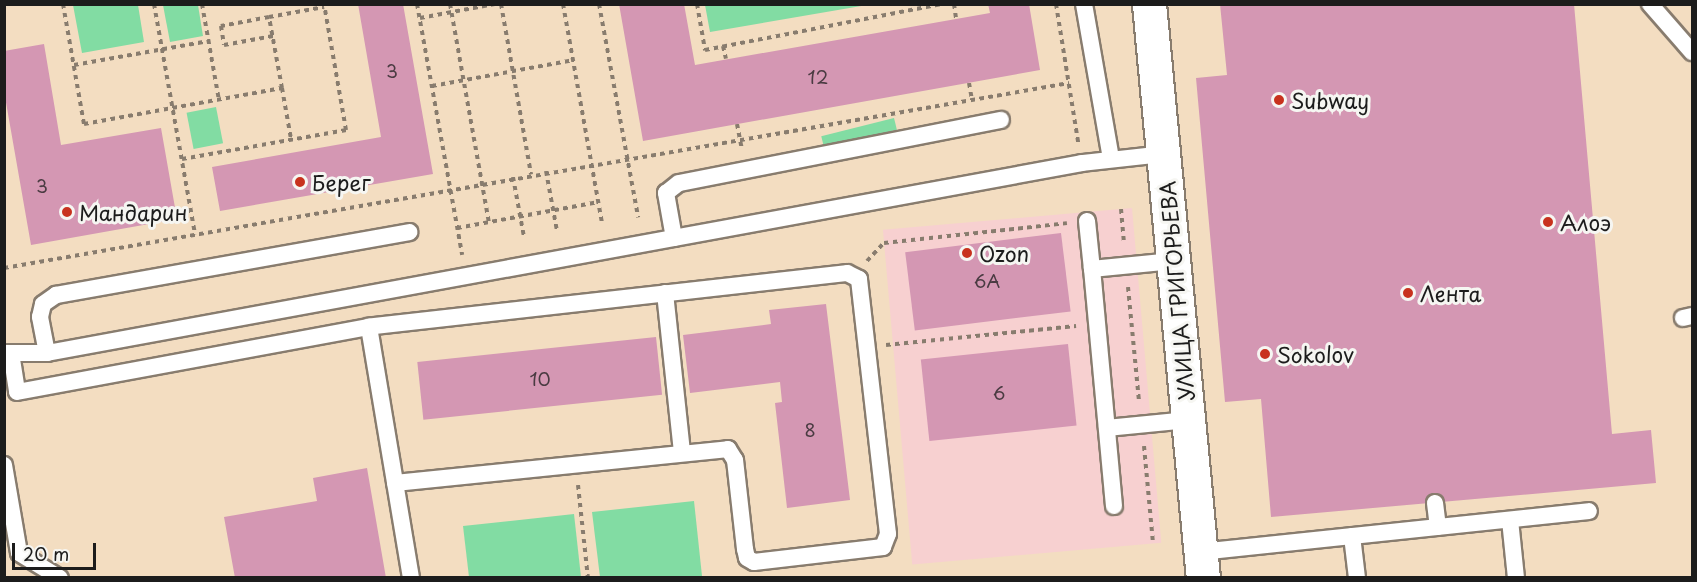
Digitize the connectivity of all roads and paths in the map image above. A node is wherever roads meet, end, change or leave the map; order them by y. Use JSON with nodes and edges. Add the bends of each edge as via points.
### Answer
{"nodes":[{"id":1,"x":63,"y":4,"type":"edge"},
{"id":2,"x":154,"y":4,"type":"edge"},
{"id":3,"x":202,"y":4,"type":"edge"},
{"id":4,"x":417,"y":4,"type":"edge"},
{"id":5,"x":450,"y":4,"type":"edge"},
{"id":6,"x":495,"y":4,"type":"edge"},
{"id":7,"x":501,"y":4,"type":"edge"},
{"id":8,"x":563,"y":4,"type":"edge"},
{"id":9,"x":599,"y":4,"type":"edge"},
{"id":10,"x":697,"y":4,"type":"edge"},
{"id":11,"x":942,"y":4,"type":"edge"},
{"id":12,"x":954,"y":4,"type":"edge"},
{"id":13,"x":1056,"y":4,"type":"edge"},
{"id":14,"x":1084,"y":4,"type":"edge"},
{"id":15,"x":1149,"y":4,"type":"edge"},
{"id":16,"x":1650,"y":4,"type":"edge"},
{"id":17,"x":324,"y":6,"type":"edge"},
{"id":18,"x":451,"y":12,"type":"junction"},
{"id":19,"x":269,"y":17,"type":"junction"},
{"id":20,"x":420,"y":18,"type":"junction"},
{"id":21,"x":956,"y":19,"type":"dead end"},
{"id":22,"x":273,"y":36,"type":"junction"},
{"id":23,"x":209,"y":41,"type":"junction"},
{"id":24,"x":723,"y":46,"type":"junction"},
{"id":25,"x":162,"y":50,"type":"junction"},
{"id":26,"x":1692,"y":52,"type":"edge"},
{"id":27,"x":726,"y":59,"type":"dead end"},
{"id":28,"x":573,"y":60,"type":"junction"},
{"id":29,"x":74,"y":65,"type":"junction"},
{"id":30,"x":512,"y":71,"type":"junction"},
{"id":31,"x":463,"y":80,"type":"junction"},
{"id":32,"x":1069,"y":83,"type":"junction"},
{"id":33,"x":432,"y":86,"type":"junction"},
{"id":34,"x":282,"y":88,"type":"junction"},
{"id":35,"x":219,"y":100,"type":"junction"},
{"id":36,"x":173,"y":108,"type":"junction"},
{"id":37,"x":1001,"y":120,"type":"dead end"},
{"id":38,"x":291,"y":139,"type":"junction"},
{"id":39,"x":1164,"y":154,"type":"junction"},
{"id":40,"x":627,"y":157,"type":"junction"},
{"id":41,"x":1111,"y":158,"type":"junction"},
{"id":42,"x":182,"y":159,"type":"junction"},
{"id":43,"x":592,"y":163,"type":"junction"},
{"id":44,"x":1082,"y":163,"type":"junction"},
{"id":45,"x":546,"y":171,"type":"junction"},
{"id":46,"x":531,"y":174,"type":"junction"},
{"id":47,"x":513,"y":177,"type":"junction"},
{"id":48,"x":482,"y":183,"type":"junction"},
{"id":49,"x":450,"y":188,"type":"junction"},
{"id":50,"x":599,"y":202,"type":"junction"},
{"id":51,"x":1120,"y":209,"type":"dead end"},
{"id":52,"x":553,"y":211,"type":"junction"},
{"id":53,"x":520,"y":217,"type":"junction"},
{"id":54,"x":638,"y":217,"type":"dead end"},
{"id":55,"x":1087,"y":221,"type":"joint"},
{"id":56,"x":489,"y":222,"type":"junction"},
{"id":57,"x":602,"y":223,"type":"dead end"},
{"id":58,"x":457,"y":228,"type":"junction"},
{"id":59,"x":557,"y":231,"type":"dead end"},
{"id":60,"x":409,"y":232,"type":"dead end"},
{"id":61,"x":195,"y":234,"type":"junction"},
{"id":62,"x":524,"y":237,"type":"dead end"},
{"id":63,"x":674,"y":238,"type":"junction"},
{"id":64,"x":884,"y":243,"type":"dead end"},
{"id":65,"x":1173,"y":261,"type":"junction"},
{"id":66,"x":1126,"y":266,"type":"junction"},
{"id":67,"x":4,"y":268,"type":"edge"},
{"id":68,"x":1092,"y":269,"type":"junction"},
{"id":69,"x":466,"y":276,"type":"junction"},
{"id":70,"x":664,"y":293,"type":"junction"},
{"id":71,"x":1097,"y":324,"type":"junction"},
{"id":72,"x":369,"y":327,"type":"junction"},
{"id":73,"x":893,"y":345,"type":"dead end"},
{"id":74,"x":8,"y":353,"type":"edge"},
{"id":75,"x":46,"y":353,"type":"junction"},
{"id":76,"x":1188,"y":420,"type":"junction"},
{"id":77,"x":1142,"y":424,"type":"junction"},
{"id":78,"x":1107,"y":428,"type":"junction"},
{"id":79,"x":682,"y":452,"type":"junction"},
{"id":80,"x":576,"y":464,"type":"junction"},
{"id":81,"x":4,"y":465,"type":"edge"},
{"id":82,"x":395,"y":483,"type":"junction"},
{"id":83,"x":1435,"y":503,"type":"dead end"},
{"id":84,"x":1114,"y":506,"type":"dead end"},
{"id":85,"x":1589,"y":511,"type":"dead end"},
{"id":86,"x":1510,"y":520,"type":"junction"},
{"id":87,"x":1438,"y":527,"type":"junction"},
{"id":88,"x":1352,"y":536,"type":"junction"},
{"id":89,"x":1153,"y":543,"type":"dead end"},
{"id":90,"x":1202,"y":565,"type":"edge"},
{"id":91,"x":60,"y":578,"type":"edge"},
{"id":92,"x":411,"y":578,"type":"edge"},
{"id":93,"x":588,"y":578,"type":"edge"},
{"id":94,"x":1357,"y":578,"type":"edge"},
{"id":95,"x":1516,"y":578,"type":"edge"}],
"edges":[{"from":1,"to":29,"type":"path"},
{"from":2,"to":25,"type":"path"},
{"from":3,"to":23,"type":"path"},
{"from":4,"to":20,"type":"path"},
{"from":5,"to":18,"type":"path"},
{"from":6,"to":18,"type":"path"},
{"from":7,"to":30,"type":"path"},
{"from":8,"to":28,"type":"path"},
{"from":9,"to":40,"type":"path"},
{"from":10,"to":24,"type":"path","via":[[705,50]]},
{"from":11,"to":24,"type":"path"},
{"from":12,"to":21,"type":"path"},
{"from":13,"to":32,"type":"path"},
{"from":14,"to":41,"type":"lane"},
{"from":15,"to":39,"type":"street","name":"УЛИЦА ГРИГОРЬЕВА"},
{"from":16,"to":26,"type":"lane"},
{"from":17,"to":19,"type":"path"},
{"from":17,"to":38,"type":"path","via":[[346,130]]},
{"from":18,"to":20,"type":"path"},
{"from":18,"to":31,"type":"path"},
{"from":19,"to":22,"type":"path"},
{"from":19,"to":22,"type":"path","via":[[221,26],[224,45]]},
{"from":20,"to":33,"type":"path"},
{"from":22,"to":34,"type":"path"},
{"from":23,"to":25,"type":"path"},
{"from":23,"to":35,"type":"path"},
{"from":24,"to":27,"type":"path"},
{"from":25,"to":29,"type":"path"},
{"from":25,"to":36,"type":"path"},
{"from":28,"to":30,"type":"path"},
{"from":28,"to":43,"type":"path"},
{"from":29,"to":36,"type":"path","via":[[84,124]]},
{"from":30,"to":31,"type":"path"},
{"from":30,"to":46,"type":"path"},
{"from":31,"to":33,"type":"path"},
{"from":31,"to":48,"type":"path"},
{"from":32,"to":40,"type":"path"},
{"from":32,"to":44,"type":"path"},
{"from":33,"to":49,"type":"path"},
{"from":34,"to":35,"type":"path"},
{"from":34,"to":38,"type":"path"},
{"from":35,"to":36,"type":"path"},
{"from":36,"to":42,"type":"path"},
{"from":37,"to":63,"type":"lane","via":[[679,183],[666,193]]},
{"from":38,"to":42,"type":"path"},
{"from":39,"to":41,"type":"lane"},
{"from":39,"to":65,"type":"street","name":"УЛИЦА ГРИГОРЬЕВА"},
{"from":40,"to":43,"type":"path"},
{"from":40,"to":54,"type":"path"},
{"from":41,"to":44,"type":"lane"},
{"from":42,"to":61,"type":"path"},
{"from":43,"to":45,"type":"path"},
{"from":43,"to":50,"type":"path"},
{"from":44,"to":63,"type":"lane"},
{"from":45,"to":46,"type":"path"},
{"from":45,"to":52,"type":"path"},
{"from":46,"to":47,"type":"path"},
{"from":47,"to":48,"type":"path"},
{"from":47,"to":53,"type":"path"},
{"from":48,"to":49,"type":"path"},
{"from":48,"to":56,"type":"path"},
{"from":49,"to":58,"type":"path"},
{"from":49,"to":61,"type":"path"},
{"from":50,"to":52,"type":"path"},
{"from":50,"to":57,"type":"path"},
{"from":51,"to":66,"type":"path"},
{"from":52,"to":53,"type":"path"},
{"from":52,"to":59,"type":"path"},
{"from":53,"to":56,"type":"path"},
{"from":53,"to":62,"type":"path"},
{"from":55,"to":64,"type":"path"},
{"from":55,"to":68,"type":"lane"},
{"from":56,"to":58,"type":"path"},
{"from":58,"to":69,"type":"path"},
{"from":60,"to":75,"type":"lane","via":[[56,295],[43,304],[40,317]]},
{"from":61,"to":67,"type":"path"},
{"from":63,"to":69,"type":"lane"},
{"from":65,"to":66,"type":"lane"},
{"from":65,"to":76,"type":"street","name":"УЛИЦА ГРИГОРЬЕВА"},
{"from":66,"to":68,"type":"lane"},
{"from":66,"to":77,"type":"path"},
{"from":68,"to":71,"type":"lane"},
{"from":69,"to":75,"type":"lane"},
{"from":70,"to":72,"type":"lane"},
{"from":70,"to":79,"type":"lane"},
{"from":70,"to":79,"type":"lane","via":[[847,273],[859,279],[887,542],[877,549],[754,562],[747,558],[745,549],[733,453],[722,448]]},
{"from":71,"to":73,"type":"path"},
{"from":71,"to":78,"type":"lane"},
{"from":72,"to":74,"type":"lane","via":[[17,392]]},
{"from":72,"to":82,"type":"lane"},
{"from":74,"to":75,"type":"lane"},
{"from":76,"to":77,"type":"lane"},
{"from":76,"to":90,"type":"street","name":"УЛИЦА ГРИГОРЬЕВА"},
{"from":77,"to":78,"type":"lane"},
{"from":77,"to":89,"type":"path"},
{"from":78,"to":84,"type":"lane"},
{"from":79,"to":80,"type":"lane"},
{"from":80,"to":82,"type":"lane"},
{"from":80,"to":93,"type":"path"},
{"from":81,"to":91,"type":"lane","via":[[19,553]]},
{"from":82,"to":92,"type":"lane"},
{"from":83,"to":87,"type":"lane"},
{"from":85,"to":86,"type":"lane"},
{"from":86,"to":87,"type":"lane"},
{"from":86,"to":95,"type":"lane"},
{"from":87,"to":88,"type":"lane"},
{"from":88,"to":90,"type":"lane"},
{"from":88,"to":94,"type":"lane"}]}
